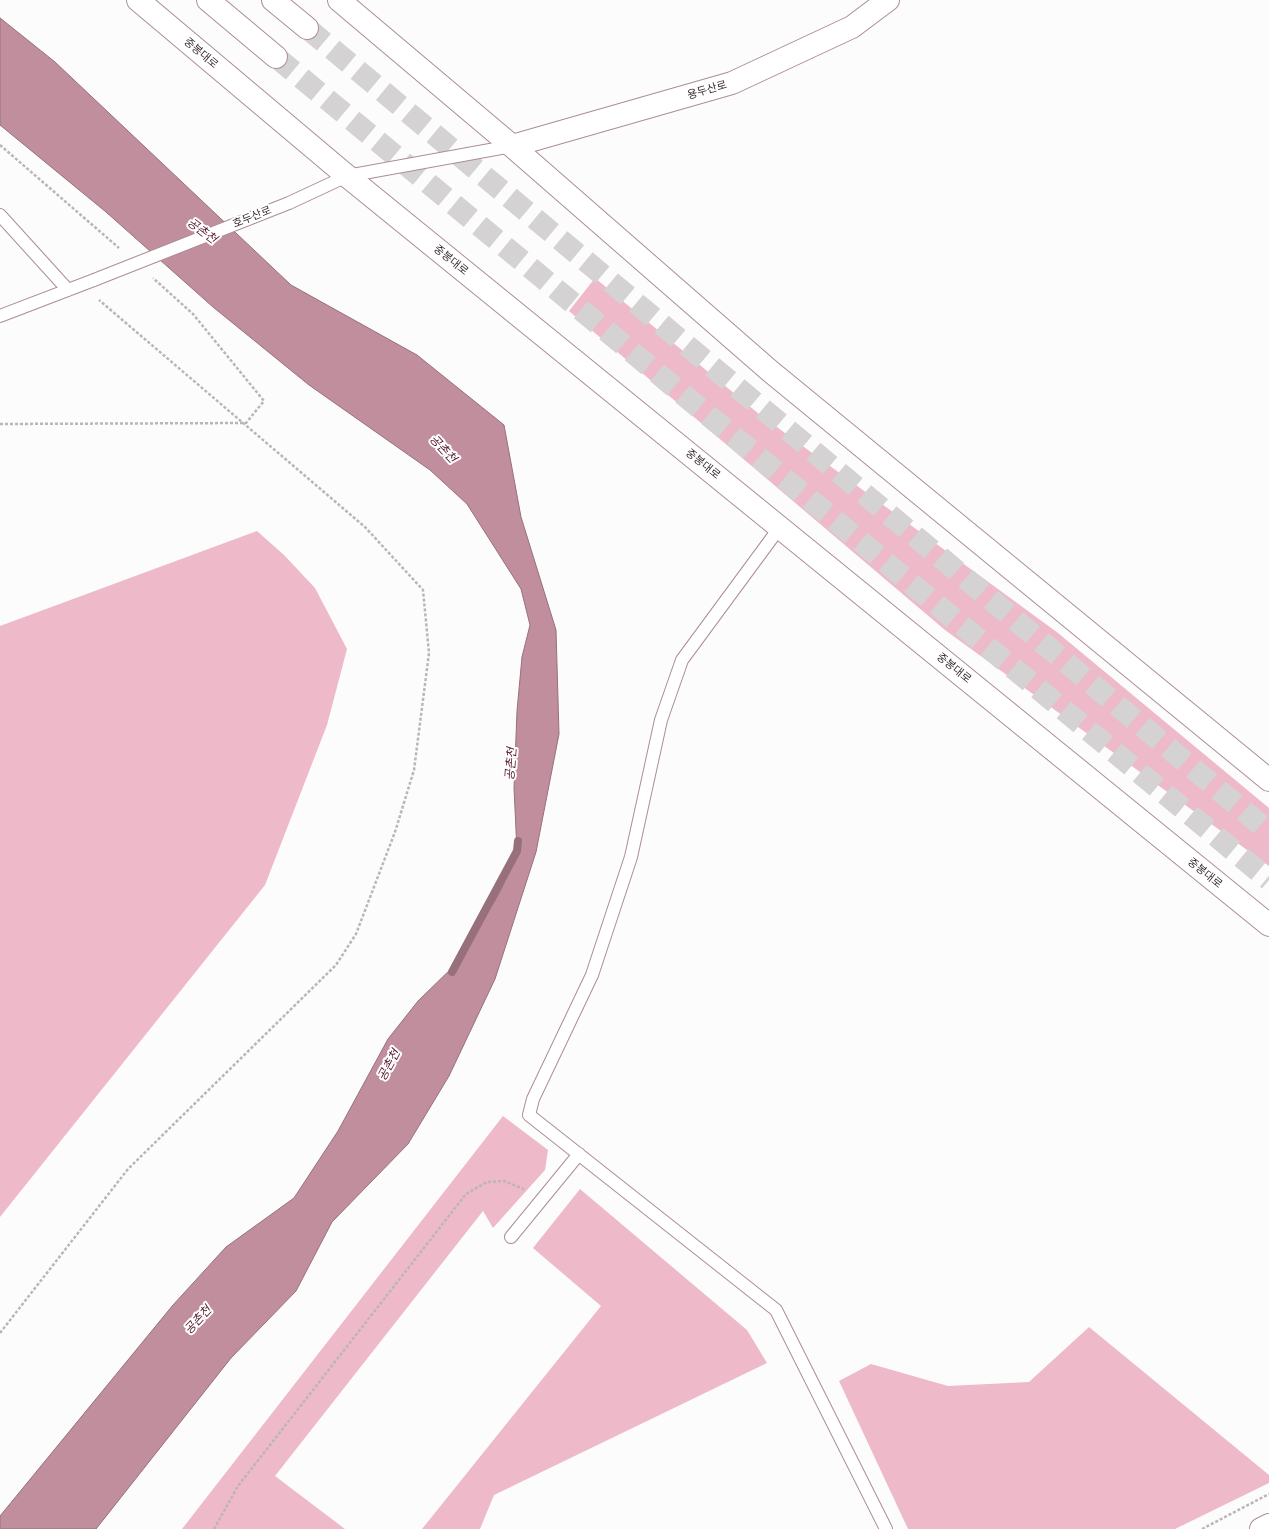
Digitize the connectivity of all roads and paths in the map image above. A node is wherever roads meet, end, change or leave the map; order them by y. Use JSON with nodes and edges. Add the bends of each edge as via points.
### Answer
{"nodes":[{"id":1,"x":138,"y":0,"type":"edge"},
{"id":2,"x":208,"y":0,"type":"edge"},
{"id":3,"x":273,"y":0,"type":"edge"},
{"id":4,"x":339,"y":0,"type":"edge"},
{"id":5,"x":888,"y":0,"type":"edge"},
{"id":6,"x":307,"y":28,"type":"tunnel mouth"},
{"id":7,"x":276,"y":57,"type":"tunnel mouth"},
{"id":8,"x":512,"y":146,"type":"junction"},
{"id":9,"x":347,"y":176,"type":"junction"},
{"id":10,"x":0,"y":216,"type":"edge"},
{"id":11,"x":82,"y":285,"type":"junction"},
{"id":12,"x":68,"y":290,"type":"junction"},
{"id":13,"x":0,"y":316,"type":"edge"},
{"id":14,"x":246,"y":423,"type":"junction"},
{"id":15,"x":0,"y":424,"type":"edge"},
{"id":16,"x":780,"y":527,"type":"junction"},
{"id":17,"x":1269,"y":780,"type":"edge"},
{"id":18,"x":1269,"y":925,"type":"edge"},
{"id":19,"x":580,"y":1154,"type":"junction"},
{"id":20,"x":541,"y":1200,"type":"junction"},
{"id":21,"x":511,"y":1237,"type":"dead end"},
{"id":22,"x":0,"y":1334,"type":"edge"},
{"id":23,"x":1269,"y":1494,"type":"edge"},
{"id":24,"x":1269,"y":1525,"type":"edge"},
{"id":25,"x":214,"y":1529,"type":"edge"},
{"id":26,"x":886,"y":1529,"type":"edge"},
{"id":27,"x":1202,"y":1529,"type":"edge"},
{"id":28,"x":1261,"y":1529,"type":"edge"}],
"edges":[{"from":1,"to":9,"type":"main road","name":"중봉대로"},
{"from":2,"to":7,"type":"main road"},
{"from":3,"to":6,"type":"main road"},
{"from":4,"to":8,"type":"main road"},
{"from":5,"to":8,"type":"main road","name":"용두산로","via":[[852,27],[732,83]]},
{"from":8,"to":9,"type":"lane","name":"호두산로"},
{"from":8,"to":17,"type":"main road","via":[[770,371]]},
{"from":9,"to":11,"type":"lane","name":"호두산로","bridge":true},
{"from":9,"to":16,"type":"main road","name":"중봉대로"},
{"from":10,"to":12,"type":"lane"},
{"from":11,"to":12,"type":"lane","name":"호두산로"},
{"from":11,"to":14,"type":"path"},
{"from":12,"to":13,"type":"lane","name":"호두산로"},
{"from":14,"to":15,"type":"path"},
{"from":14,"to":22,"type":"path","via":[[365,527],[423,590],[429,653],[414,770],[395,832],[356,934],[336,965],[128,1169]]},
{"from":16,"to":18,"type":"main road","name":"중봉대로"},
{"from":16,"to":19,"type":"lane","via":[[682,660],[661,720],[631,857],[592,975],[533,1100],[529,1115]]},
{"from":19,"to":20,"type":"lane"},
{"from":19,"to":26,"type":"lane","via":[[776,1310]]},
{"from":20,"to":21,"type":"lane"},
{"from":20,"to":25,"type":"path","via":[[504,1182],[487,1182],[466,1194],[238,1486]]},
{"from":23,"to":27,"type":"path"},
{"from":24,"to":28,"type":"main road"}]}
